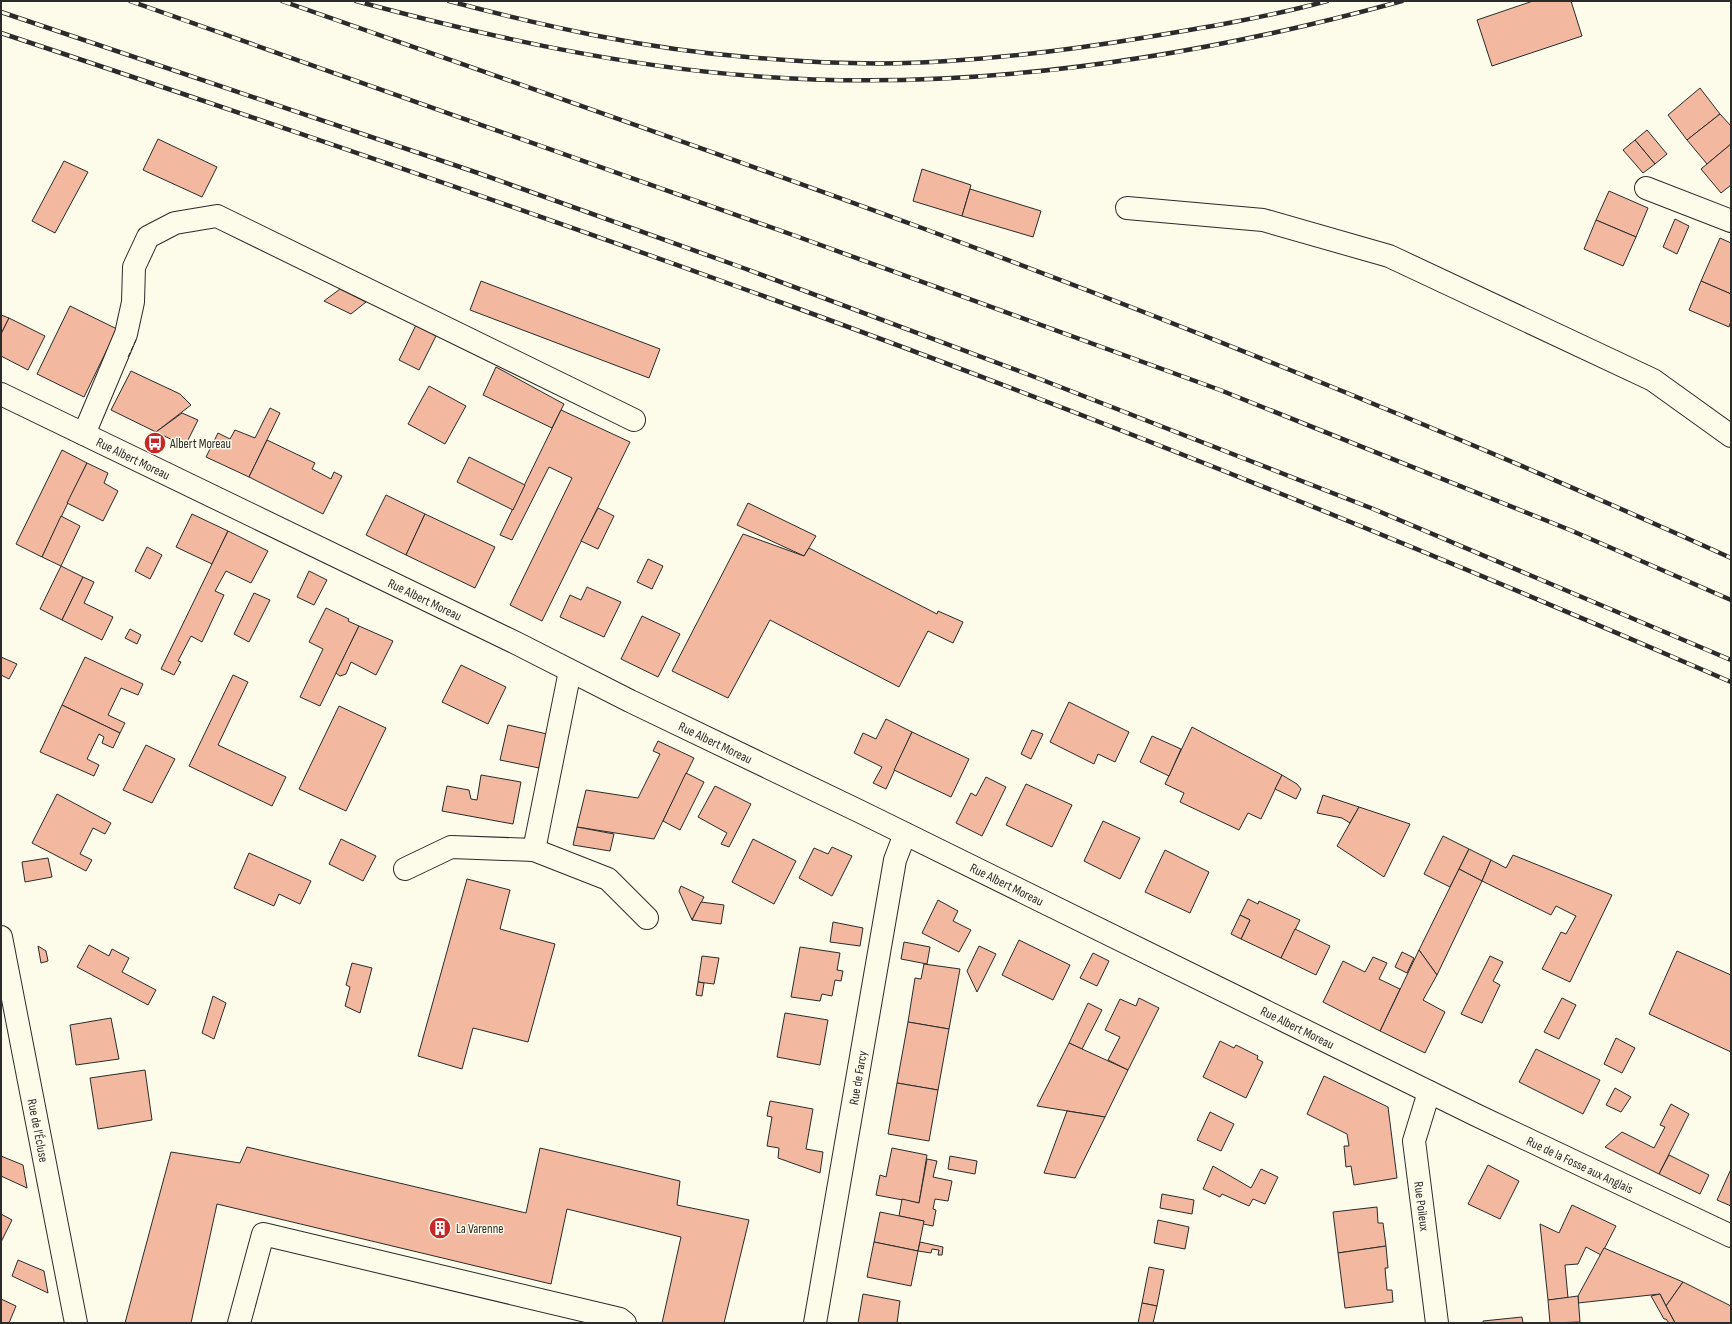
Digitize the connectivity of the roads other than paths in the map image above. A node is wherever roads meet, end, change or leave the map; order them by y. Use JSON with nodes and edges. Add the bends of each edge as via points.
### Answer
{"nodes":[{"id":1,"x":1646,"y":188,"type":"dead end"},
{"id":2,"x":1127,"y":208,"type":"dead end"},
{"id":3,"x":1731,"y":221,"type":"edge"},
{"id":4,"x":1,"y":394,"type":"edge"},
{"id":5,"x":634,"y":420,"type":"dead end"},
{"id":6,"x":84,"y":434,"type":"junction"},
{"id":7,"x":1731,"y":436,"type":"edge"},
{"id":8,"x":570,"y":671,"type":"junction"},
{"id":9,"x":905,"y":834,"type":"junction"},
{"id":10,"x":534,"y":850,"type":"junction"},
{"id":11,"x":405,"y":869,"type":"dead end"},
{"id":12,"x":647,"y":918,"type":"dead end"},
{"id":13,"x":1,"y":937,"type":"edge"},
{"id":14,"x":1429,"y":1092,"type":"junction"},
{"id":15,"x":1731,"y":1236,"type":"edge"},
{"id":16,"x":76,"y":1323,"type":"edge"},
{"id":17,"x":240,"y":1323,"type":"edge"},
{"id":18,"x":625,"y":1323,"type":"edge"},
{"id":19,"x":815,"y":1323,"type":"edge"},
{"id":20,"x":1437,"y":1323,"type":"edge"}],
"edges":[{"from":1,"to":3,"type":"street"},
{"from":2,"to":7,"type":"street","via":[[1263,220],[1389,256],[1653,380]]},
{"from":4,"to":6,"type":"street","name":"Rue Albert Moreau"},
{"from":5,"to":6,"type":"street","via":[[217,216],[175,223],[148,237],[134,267],[133,302],[126,334]]},
{"from":6,"to":8,"type":"street","name":"Rue Albert Moreau"},
{"from":8,"to":9,"type":"street","name":"Rue Albert Moreau"},
{"from":8,"to":10,"type":"street"},
{"from":9,"to":14,"type":"street","name":"Rue Albert Moreau"},
{"from":9,"to":19,"type":"street","name":"Rue de Farcy","via":[[895,860]]},
{"from":10,"to":11,"type":"street","via":[[451,847]]},
{"from":10,"to":12,"type":"street","via":[[608,879]]},
{"from":13,"to":16,"type":"street","name":"Rue de l'Écluse"},
{"from":14,"to":15,"type":"street","name":"Rue de la Fosse aux Anglais"},
{"from":14,"to":20,"type":"street","name":"Rue Poileux","via":[[1414,1140]]},
{"from":17,"to":18,"type":"street","via":[[263,1234],[620,1319]]}]}
